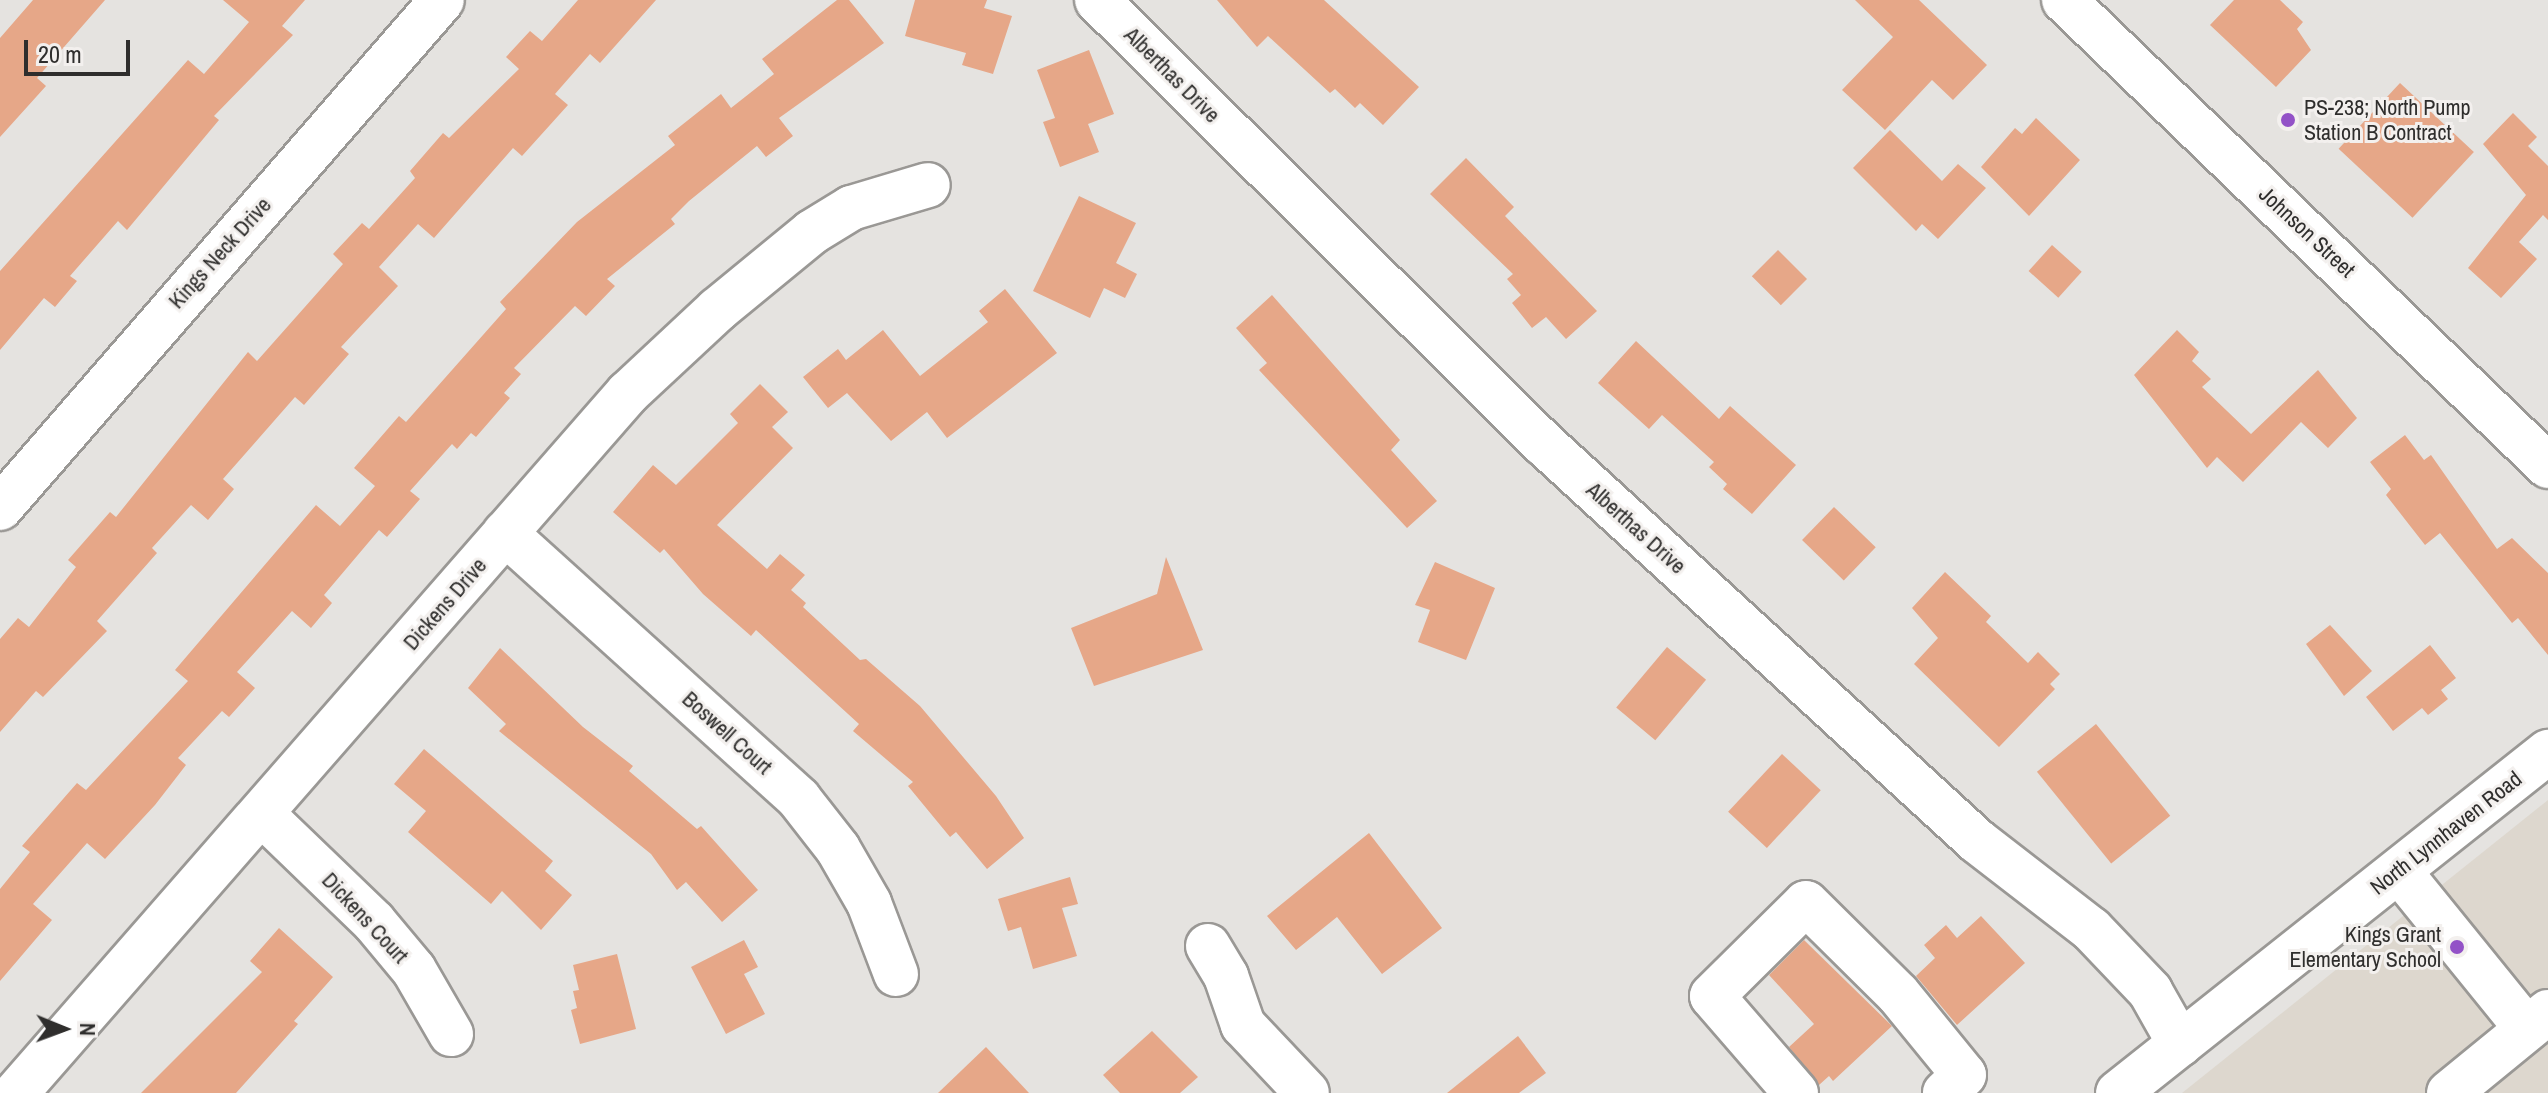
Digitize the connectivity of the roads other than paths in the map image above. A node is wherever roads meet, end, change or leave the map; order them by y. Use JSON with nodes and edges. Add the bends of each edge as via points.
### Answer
{"nodes":[{"id":1,"x":442,"y":0,"type":"edge"},
{"id":2,"x":1097,"y":0,"type":"edge"},
{"id":3,"x":2064,"y":0,"type":"edge"},
{"id":4,"x":928,"y":185,"type":"dead end"},
{"id":5,"x":2548,"y":466,"type":"edge"},
{"id":6,"x":0,"y":508,"type":"edge"},
{"id":7,"x":505,"y":533,"type":"junction"},
{"id":8,"x":2548,"y":752,"type":"edge"},
{"id":9,"x":263,"y":815,"type":"junction"},
{"id":10,"x":2399,"y":871,"type":"junction"},
{"id":11,"x":1208,"y":946,"type":"dead end"},
{"id":12,"x":896,"y":974,"type":"dead end"},
{"id":13,"x":2537,"y":1021,"type":"edge"},
{"id":14,"x":451,"y":1034,"type":"dead end"},
{"id":15,"x":2180,"y":1044,"type":"junction"},
{"id":16,"x":1955,"y":1084,"type":"edge"},
{"id":17,"x":16,"y":1093,"type":"edge"},
{"id":18,"x":1307,"y":1093,"type":"edge"},
{"id":19,"x":1796,"y":1093,"type":"edge"},
{"id":20,"x":2118,"y":1093,"type":"edge"},
{"id":21,"x":2449,"y":1093,"type":"edge"}],
"edges":[{"from":1,"to":6,"type":"street","name":"Kings Neck Drive"},
{"from":2,"to":15,"type":"street","name":"Alberthas Drive","via":[[1543,443],[1977,841],[2091,929],[2150,991]]},
{"from":3,"to":5,"type":"street","name":"Johnson Street"},
{"from":4,"to":7,"type":"street","name":"Dickens Drive","via":[[851,208],[729,300],[628,393]]},
{"from":7,"to":9,"type":"street","name":"Dickens Drive"},
{"from":7,"to":12,"type":"street","name":"Boswell Court","via":[[799,799],[838,849],[869,903]]},
{"from":8,"to":10,"type":"street","name":"North Lynnhaven Road"},
{"from":9,"to":14,"type":"street","name":"Dickens Court","via":[[374,922],[414,970]]},
{"from":9,"to":17,"type":"street","name":"Dickens Drive"},
{"from":10,"to":13,"type":"street"},
{"from":10,"to":15,"type":"street","name":"North Lynnhaven Road"},
{"from":11,"to":18,"type":"street","via":[[1226,976],[1243,1025]]},
{"from":13,"to":21,"type":"street"},
{"from":15,"to":20,"type":"street","name":"North Lynnhaven Road"},
{"from":16,"to":19,"type":"street","via":[[1898,994],[1806,903],[1712,996]]}]}
